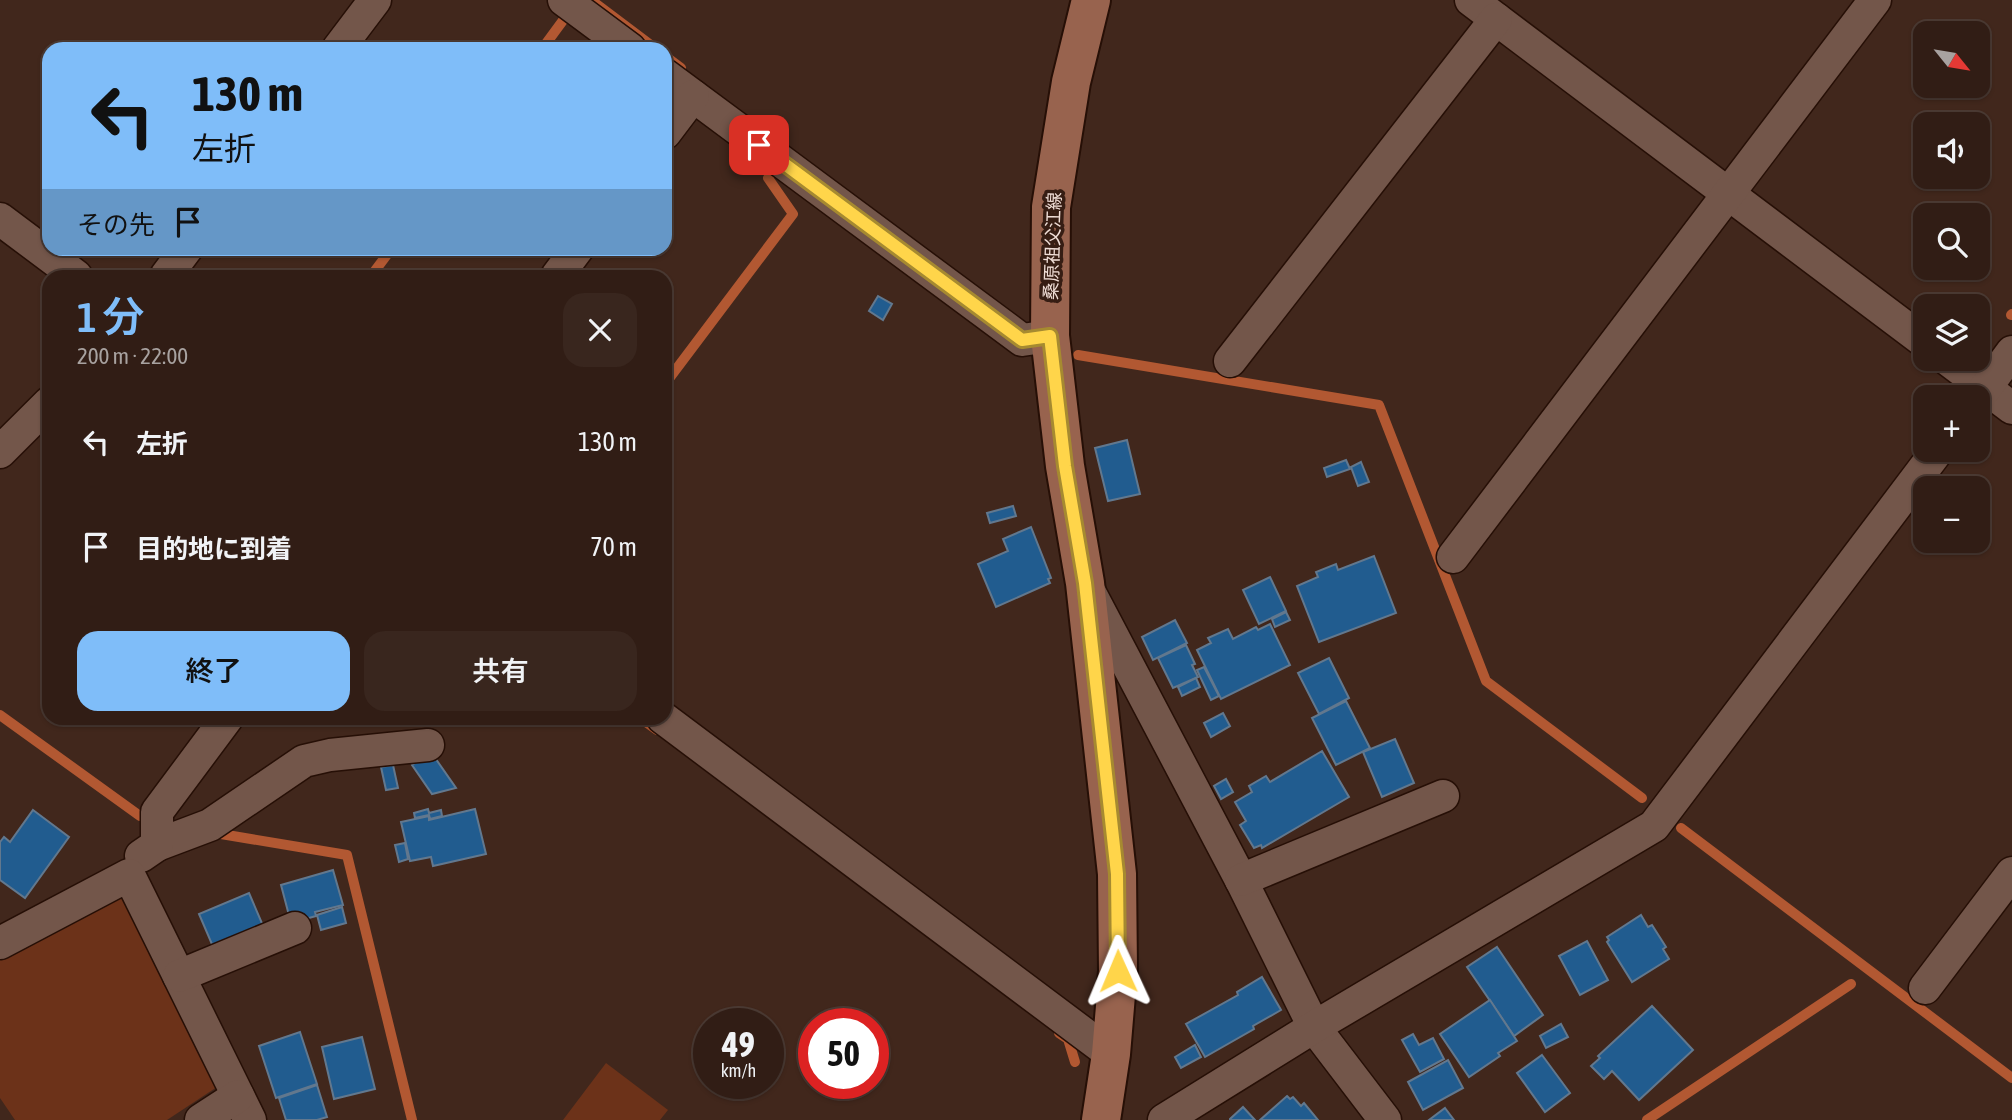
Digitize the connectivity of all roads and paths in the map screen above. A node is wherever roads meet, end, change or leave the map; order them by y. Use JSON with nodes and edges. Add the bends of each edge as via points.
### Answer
{"nodes":[{"id":1,"x":375,"y":0,"type":"edge"},
{"id":2,"x":564,"y":0,"type":"edge"},
{"id":3,"x":1091,"y":0,"type":"edge"},
{"id":4,"x":1875,"y":0,"type":"edge"},
{"id":5,"x":1483,"y":9,"type":"edge"},
{"id":6,"x":343,"y":42,"type":"edge"},
{"id":7,"x":621,"y":42,"type":"edge"},
{"id":8,"x":672,"y":80,"type":"edge"},
{"id":9,"x":693,"y":96,"type":"junction"},
{"id":10,"x":672,"y":124,"type":"edge"},
{"id":11,"x":1727,"y":193,"type":"junction"},
{"id":12,"x":0,"y":219,"type":"edge"},
{"id":13,"x":42,"y":250,"type":"edge"},
{"id":14,"x":49,"y":256,"type":"edge"},
{"id":15,"x":68,"y":270,"type":"edge"},
{"id":16,"x":1913,"y":333,"type":"edge"},
{"id":17,"x":1050,"y":336,"type":"junction"},
{"id":18,"x":2012,"y":352,"type":"edge"},
{"id":19,"x":1230,"y":361,"type":"dead end"},
{"id":20,"x":1959,"y":371,"type":"edge"},
{"id":21,"x":1973,"y":385,"type":"edge"},
{"id":22,"x":1987,"y":385,"type":"edge"},
{"id":23,"x":1990,"y":397,"type":"edge"},
{"id":24,"x":2012,"y":408,"type":"edge"},
{"id":25,"x":42,"y":411,"type":"edge"},
{"id":26,"x":0,"y":452,"type":"edge"},
{"id":27,"x":1929,"y":462,"type":"edge"},
{"id":28,"x":1453,"y":557,"type":"dead end"},
{"id":29,"x":1085,"y":583,"type":"junction"},
{"id":30,"x":222,"y":725,"type":"edge"},
{"id":31,"x":672,"y":725,"type":"edge"},
{"id":32,"x":428,"y":745,"type":"dead end"},
{"id":33,"x":1443,"y":796,"type":"dead end"},
{"id":34,"x":156,"y":845,"type":"junction"},
{"id":35,"x":2012,"y":873,"type":"edge"},
{"id":36,"x":129,"y":875,"type":"junction"},
{"id":37,"x":1241,"y":880,"type":"junction"},
{"id":38,"x":295,"y":928,"type":"dead end"},
{"id":39,"x":0,"y":943,"type":"edge"},
{"id":40,"x":179,"y":976,"type":"junction"},
{"id":41,"x":1925,"y":988,"type":"dead end"},
{"id":42,"x":1314,"y":1027,"type":"junction"},
{"id":43,"x":1111,"y":1054,"type":"junction"},
{"id":44,"x":244,"y":1108,"type":"edge"},
{"id":45,"x":201,"y":1120,"type":"edge"},
{"id":46,"x":1101,"y":1120,"type":"edge"},
{"id":47,"x":1164,"y":1120,"type":"edge"},
{"id":48,"x":1385,"y":1120,"type":"edge"}],
"edges":[{"from":1,"to":6,"type":"street"},
{"from":2,"to":7,"type":"street"},
{"from":3,"to":17,"type":"main road","name":"桑原祖父江線","via":[[1071,82],[1051,207]]},
{"from":4,"to":11,"type":"street"},
{"from":5,"to":11,"type":"street"},
{"from":5,"to":19,"type":"street"},
{"from":8,"to":9,"type":"street"},
{"from":9,"to":10,"type":"street"},
{"from":9,"to":17,"type":"street","via":[[1022,340]]},
{"from":11,"to":16,"type":"street"},
{"from":11,"to":28,"type":"street"},
{"from":12,"to":13,"type":"street"},
{"from":14,"to":15,"type":"street"},
{"from":17,"to":29,"type":"main road","name":"桑原祖父江線"},
{"from":18,"to":22,"type":"street"},
{"from":20,"to":21,"type":"street"},
{"from":23,"to":24,"type":"street"},
{"from":25,"to":26,"type":"street"},
{"from":27,"to":42,"type":"street","via":[[1654,825]]},
{"from":29,"to":37,"type":"street"},
{"from":29,"to":43,"type":"main road","name":"桑原祖父江線","via":[[1117,874],[1118,971]]},
{"from":30,"to":34,"type":"street","via":[[157,812]]},
{"from":31,"to":43,"type":"street"},
{"from":32,"to":34,"type":"street","via":[[304,761],[210,825]]},
{"from":33,"to":37,"type":"street"},
{"from":34,"to":36,"type":"street","via":[[140,856]]},
{"from":35,"to":41,"type":"street"},
{"from":36,"to":39,"type":"street"},
{"from":36,"to":40,"type":"street"},
{"from":37,"to":42,"type":"street"},
{"from":38,"to":40,"type":"street"},
{"from":40,"to":44,"type":"street"},
{"from":42,"to":47,"type":"street"},
{"from":42,"to":48,"type":"street"},
{"from":43,"to":46,"type":"main road","name":"桑原祖父江線"},
{"from":44,"to":45,"type":"street"}]}
